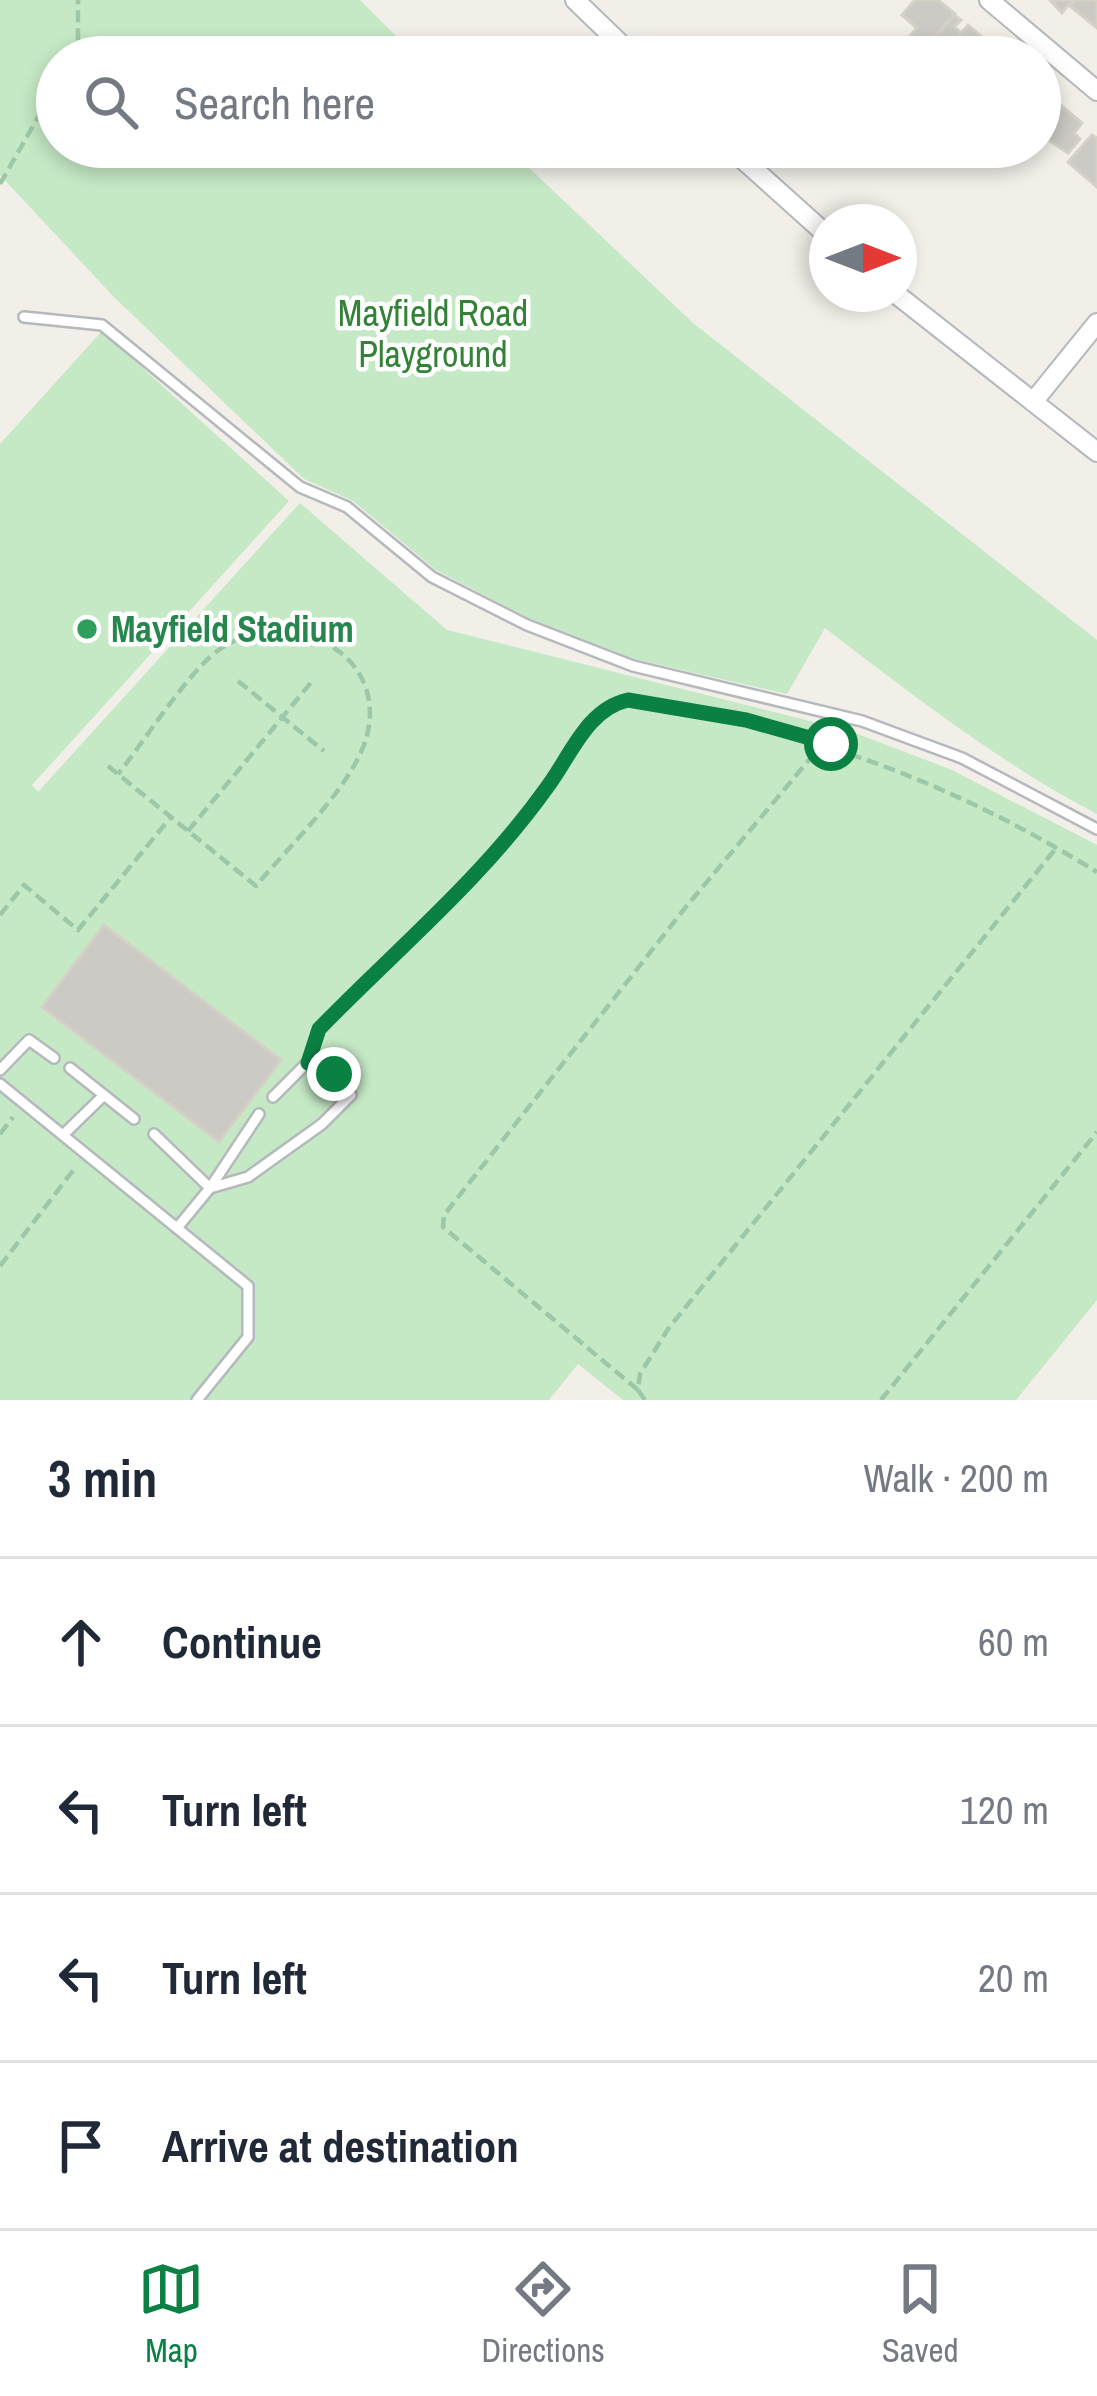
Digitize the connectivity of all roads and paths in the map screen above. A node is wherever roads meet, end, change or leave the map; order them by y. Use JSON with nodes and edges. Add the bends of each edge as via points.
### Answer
{"nodes":[{"id":1,"x":78,"y":0,"type":"edge"},
{"id":2,"x":575,"y":0,"type":"edge"},
{"id":3,"x":988,"y":0,"type":"edge"},
{"id":4,"x":78,"y":36,"type":"edge"},
{"id":5,"x":612,"y":36,"type":"edge"},
{"id":6,"x":1031,"y":36,"type":"edge"},
{"id":7,"x":1061,"y":61,"type":"edge"},
{"id":8,"x":1097,"y":91,"type":"edge"},
{"id":9,"x":36,"y":121,"type":"edge"},
{"id":10,"x":753,"y":168,"type":"edge"},
{"id":11,"x":0,"y":184,"type":"edge"},
{"id":12,"x":809,"y":219,"type":"edge"},
{"id":13,"x":917,"y":311,"type":"edge"},
{"id":14,"x":24,"y":317,"type":"dead end"},
{"id":15,"x":1097,"y":323,"type":"edge"},
{"id":16,"x":1033,"y":402,"type":"junction"},
{"id":17,"x":1097,"y":452,"type":"edge"},
{"id":18,"x":314,"y":679,"type":"dead end"},
{"id":19,"x":238,"y":682,"type":"dead end"},
{"id":20,"x":281,"y":718,"type":"junction"},
{"id":21,"x":824,"y":742,"type":"junction"},
{"id":22,"x":323,"y":751,"type":"dead end"},
{"id":23,"x":108,"y":766,"type":"dead end"},
{"id":24,"x":118,"y":774,"type":"junction"},
{"id":25,"x":171,"y":817,"type":"junction"},
{"id":26,"x":1097,"y":829,"type":"edge"},
{"id":27,"x":188,"y":830,"type":"junction"},
{"id":28,"x":1057,"y":848,"type":"junction"},
{"id":29,"x":1097,"y":872,"type":"edge"},
{"id":30,"x":0,"y":915,"type":"edge"},
{"id":31,"x":54,"y":1058,"type":"dead end"},
{"id":32,"x":308,"y":1063,"type":"junction"},
{"id":33,"x":70,"y":1068,"type":"dead end"},
{"id":34,"x":0,"y":1070,"type":"edge"},
{"id":35,"x":0,"y":1084,"type":"edge"},
{"id":36,"x":104,"y":1095,"type":"junction"},
{"id":37,"x":273,"y":1097,"type":"dead end"},
{"id":38,"x":23,"y":1103,"type":"junction"},
{"id":39,"x":259,"y":1114,"type":"dead end"},
{"id":40,"x":134,"y":1118,"type":"dead end"},
{"id":41,"x":1097,"y":1132,"type":"edge"},
{"id":42,"x":0,"y":1133,"type":"edge"},
{"id":43,"x":154,"y":1134,"type":"dead end"},
{"id":44,"x":63,"y":1135,"type":"junction"},
{"id":45,"x":86,"y":1154,"type":"junction"},
{"id":46,"x":210,"y":1187,"type":"junction"},
{"id":47,"x":177,"y":1228,"type":"junction"},
{"id":48,"x":0,"y":1242,"type":"edge"},
{"id":49,"x":11,"y":1251,"type":"junction"},
{"id":50,"x":0,"y":1266,"type":"edge"},
{"id":51,"x":638,"y":1390,"type":"junction"},
{"id":52,"x":197,"y":1400,"type":"edge"},
{"id":53,"x":645,"y":1400,"type":"edge"},
{"id":54,"x":881,"y":1400,"type":"edge"}],
"edges":[{"from":1,"to":4,"type":"path"},
{"from":2,"to":5,"type":"street"},
{"from":3,"to":6,"type":"street"},
{"from":7,"to":8,"type":"street"},
{"from":9,"to":11,"type":"path"},
{"from":10,"to":12,"type":"street"},
{"from":13,"to":16,"type":"street"},
{"from":14,"to":26,"type":"lane","via":[[102,325],[300,487],[347,507],[432,577],[527,626],[633,666],[862,721],[962,758]]},
{"from":15,"to":16,"type":"street"},
{"from":16,"to":17,"type":"street"},
{"from":18,"to":20,"type":"path"},
{"from":19,"to":20,"type":"path"},
{"from":20,"to":22,"type":"path"},
{"from":20,"to":27,"type":"path"},
{"from":21,"to":28,"type":"path"},
{"from":21,"to":32,"type":"path","via":[[746,720],[611,704],[501,852],[319,1029]]},
{"from":21,"to":51,"type":"path","via":[[444,1215],[443,1227]]},
{"from":23,"to":24,"type":"path"},
{"from":24,"to":25,"type":"path"},
{"from":24,"to":27,"type":"path","via":[[214,653],[239,639],[305,632],[351,659],[364,680],[367,735],[354,766],[256,886]]},
{"from":25,"to":27,"type":"path"},
{"from":25,"to":30,"type":"path","via":[[78,930],[24,885]]},
{"from":28,"to":29,"type":"path"},
{"from":28,"to":51,"type":"path","via":[[668,1329]]},
{"from":31,"to":34,"type":"lane","via":[[29,1040]]},
{"from":32,"to":37,"type":"lane"},
{"from":32,"to":46,"type":"lane","via":[[334,1074],[351,1095],[248,1177]]},
{"from":33,"to":36,"type":"lane"},
{"from":35,"to":38,"type":"lane"},
{"from":36,"to":40,"type":"lane"},
{"from":36,"to":44,"type":"lane"},
{"from":38,"to":42,"type":"path"},
{"from":38,"to":44,"type":"lane"},
{"from":39,"to":46,"type":"lane"},
{"from":41,"to":54,"type":"path"},
{"from":43,"to":46,"type":"lane"},
{"from":44,"to":45,"type":"lane"},
{"from":45,"to":47,"type":"lane"},
{"from":45,"to":49,"type":"path"},
{"from":46,"to":47,"type":"lane"},
{"from":47,"to":52,"type":"lane","via":[[248,1286],[248,1337]]},
{"from":48,"to":49,"type":"path"},
{"from":49,"to":50,"type":"path"},
{"from":51,"to":53,"type":"path"}]}
